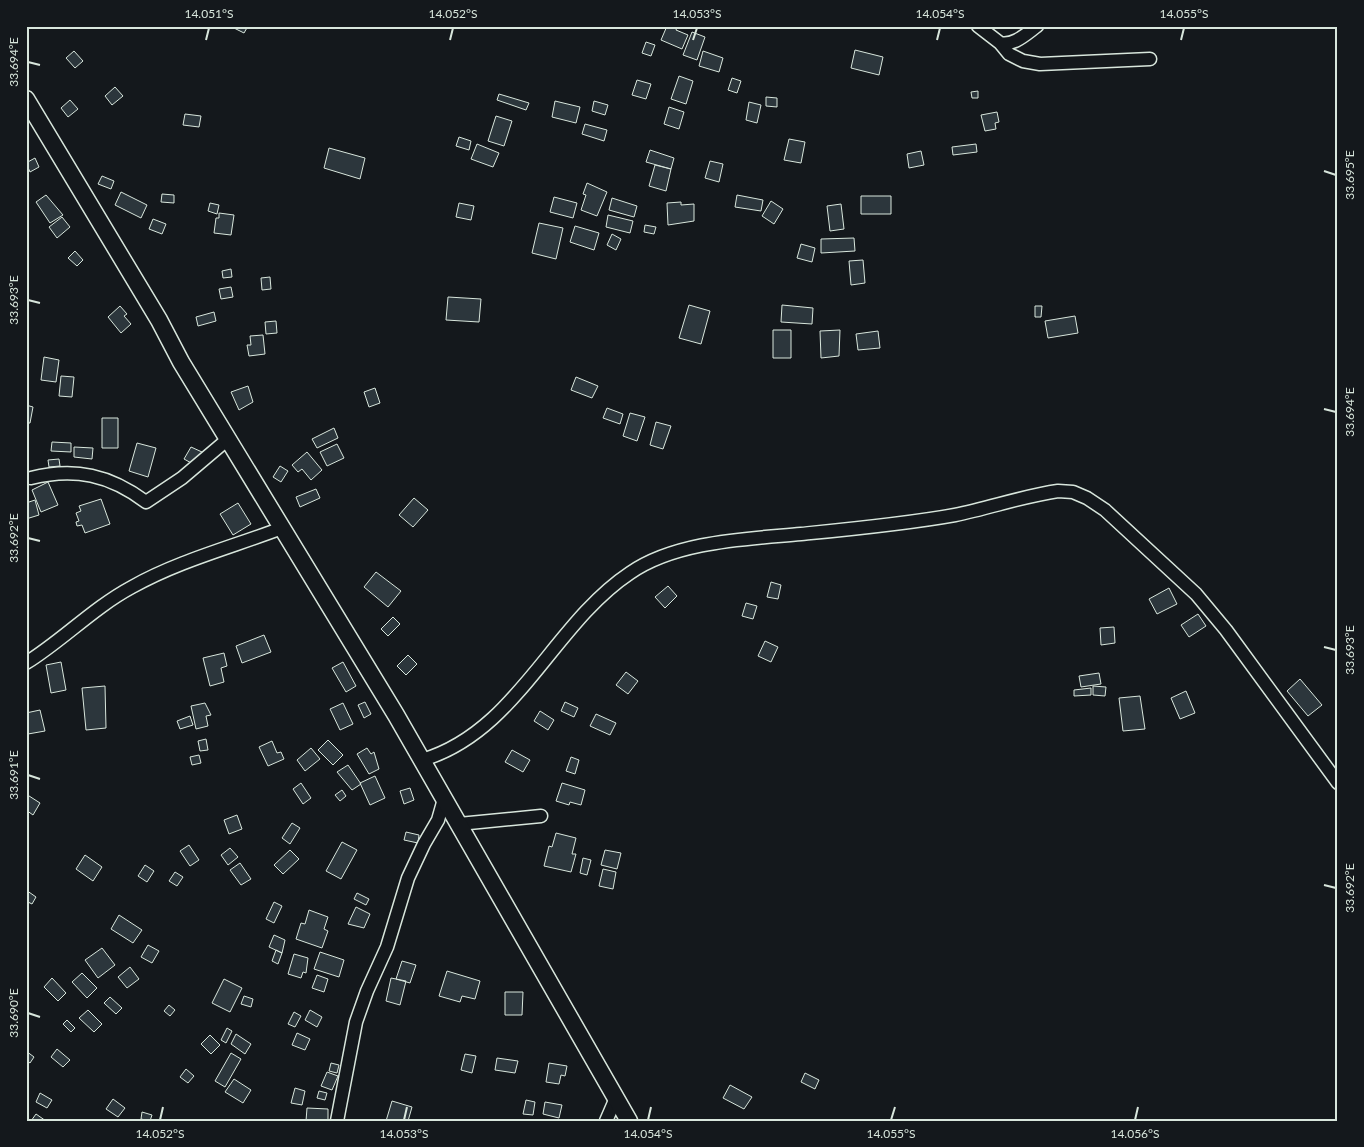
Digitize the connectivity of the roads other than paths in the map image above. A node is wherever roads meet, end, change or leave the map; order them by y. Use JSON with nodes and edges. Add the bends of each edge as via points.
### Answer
{"nodes":[{"id":1,"x":978,"y":26,"type":"edge"},
{"id":2,"x":1038,"y":26,"type":"edge"},
{"id":3,"x":1000,"y":43,"type":"junction"},
{"id":4,"x":1150,"y":59,"type":"dead end"},
{"id":5,"x":26,"y":99,"type":"edge"},
{"id":6,"x":228,"y":440,"type":"junction"},
{"id":7,"x":31,"y":478,"type":"dead end"},
{"id":8,"x":282,"y":528,"type":"junction"},
{"id":9,"x":26,"y":664,"type":"edge"},
{"id":10,"x":422,"y":760,"type":"junction"},
{"id":11,"x":1338,"y":783,"type":"edge"},
{"id":12,"x":444,"y":799,"type":"junction"},
{"id":13,"x":541,"y":816,"type":"dead end"},
{"id":14,"x":459,"y":824,"type":"junction"},
{"id":15,"x":616,"y":1098,"type":"junction"},
{"id":16,"x":337,"y":1121,"type":"edge"},
{"id":17,"x":606,"y":1121,"type":"edge"},
{"id":18,"x":629,"y":1121,"type":"edge"}],
"edges":[{"from":1,"to":3,"type":"street"},
{"from":2,"to":3,"type":"street","via":[[1016,40]]},
{"from":3,"to":4,"type":"street","via":[[1009,54],[1040,64]]},
{"from":5,"to":6,"type":"street"},
{"from":6,"to":7,"type":"street","via":[[182,478],[146,502],[120,485],[91,475],[53,472]]},
{"from":6,"to":8,"type":"street"},
{"from":8,"to":9,"type":"street","via":[[132,586],[95,610]]},
{"from":8,"to":10,"type":"street"},
{"from":10,"to":11,"type":"street","via":[[444,753],[467,740],[490,721],[517,696],[537,668],[601,598],[629,573],[652,560],[708,545],[956,515],[1058,491],[1073,492],[1105,510],[1196,594]]},
{"from":10,"to":12,"type":"street"},
{"from":12,"to":14,"type":"street"},
{"from":12,"to":16,"type":"street","via":[[438,820],[408,878],[387,947],[356,1022]]},
{"from":13,"to":14,"type":"street"},
{"from":14,"to":15,"type":"street"},
{"from":15,"to":17,"type":"street"},
{"from":15,"to":18,"type":"street"}]}
